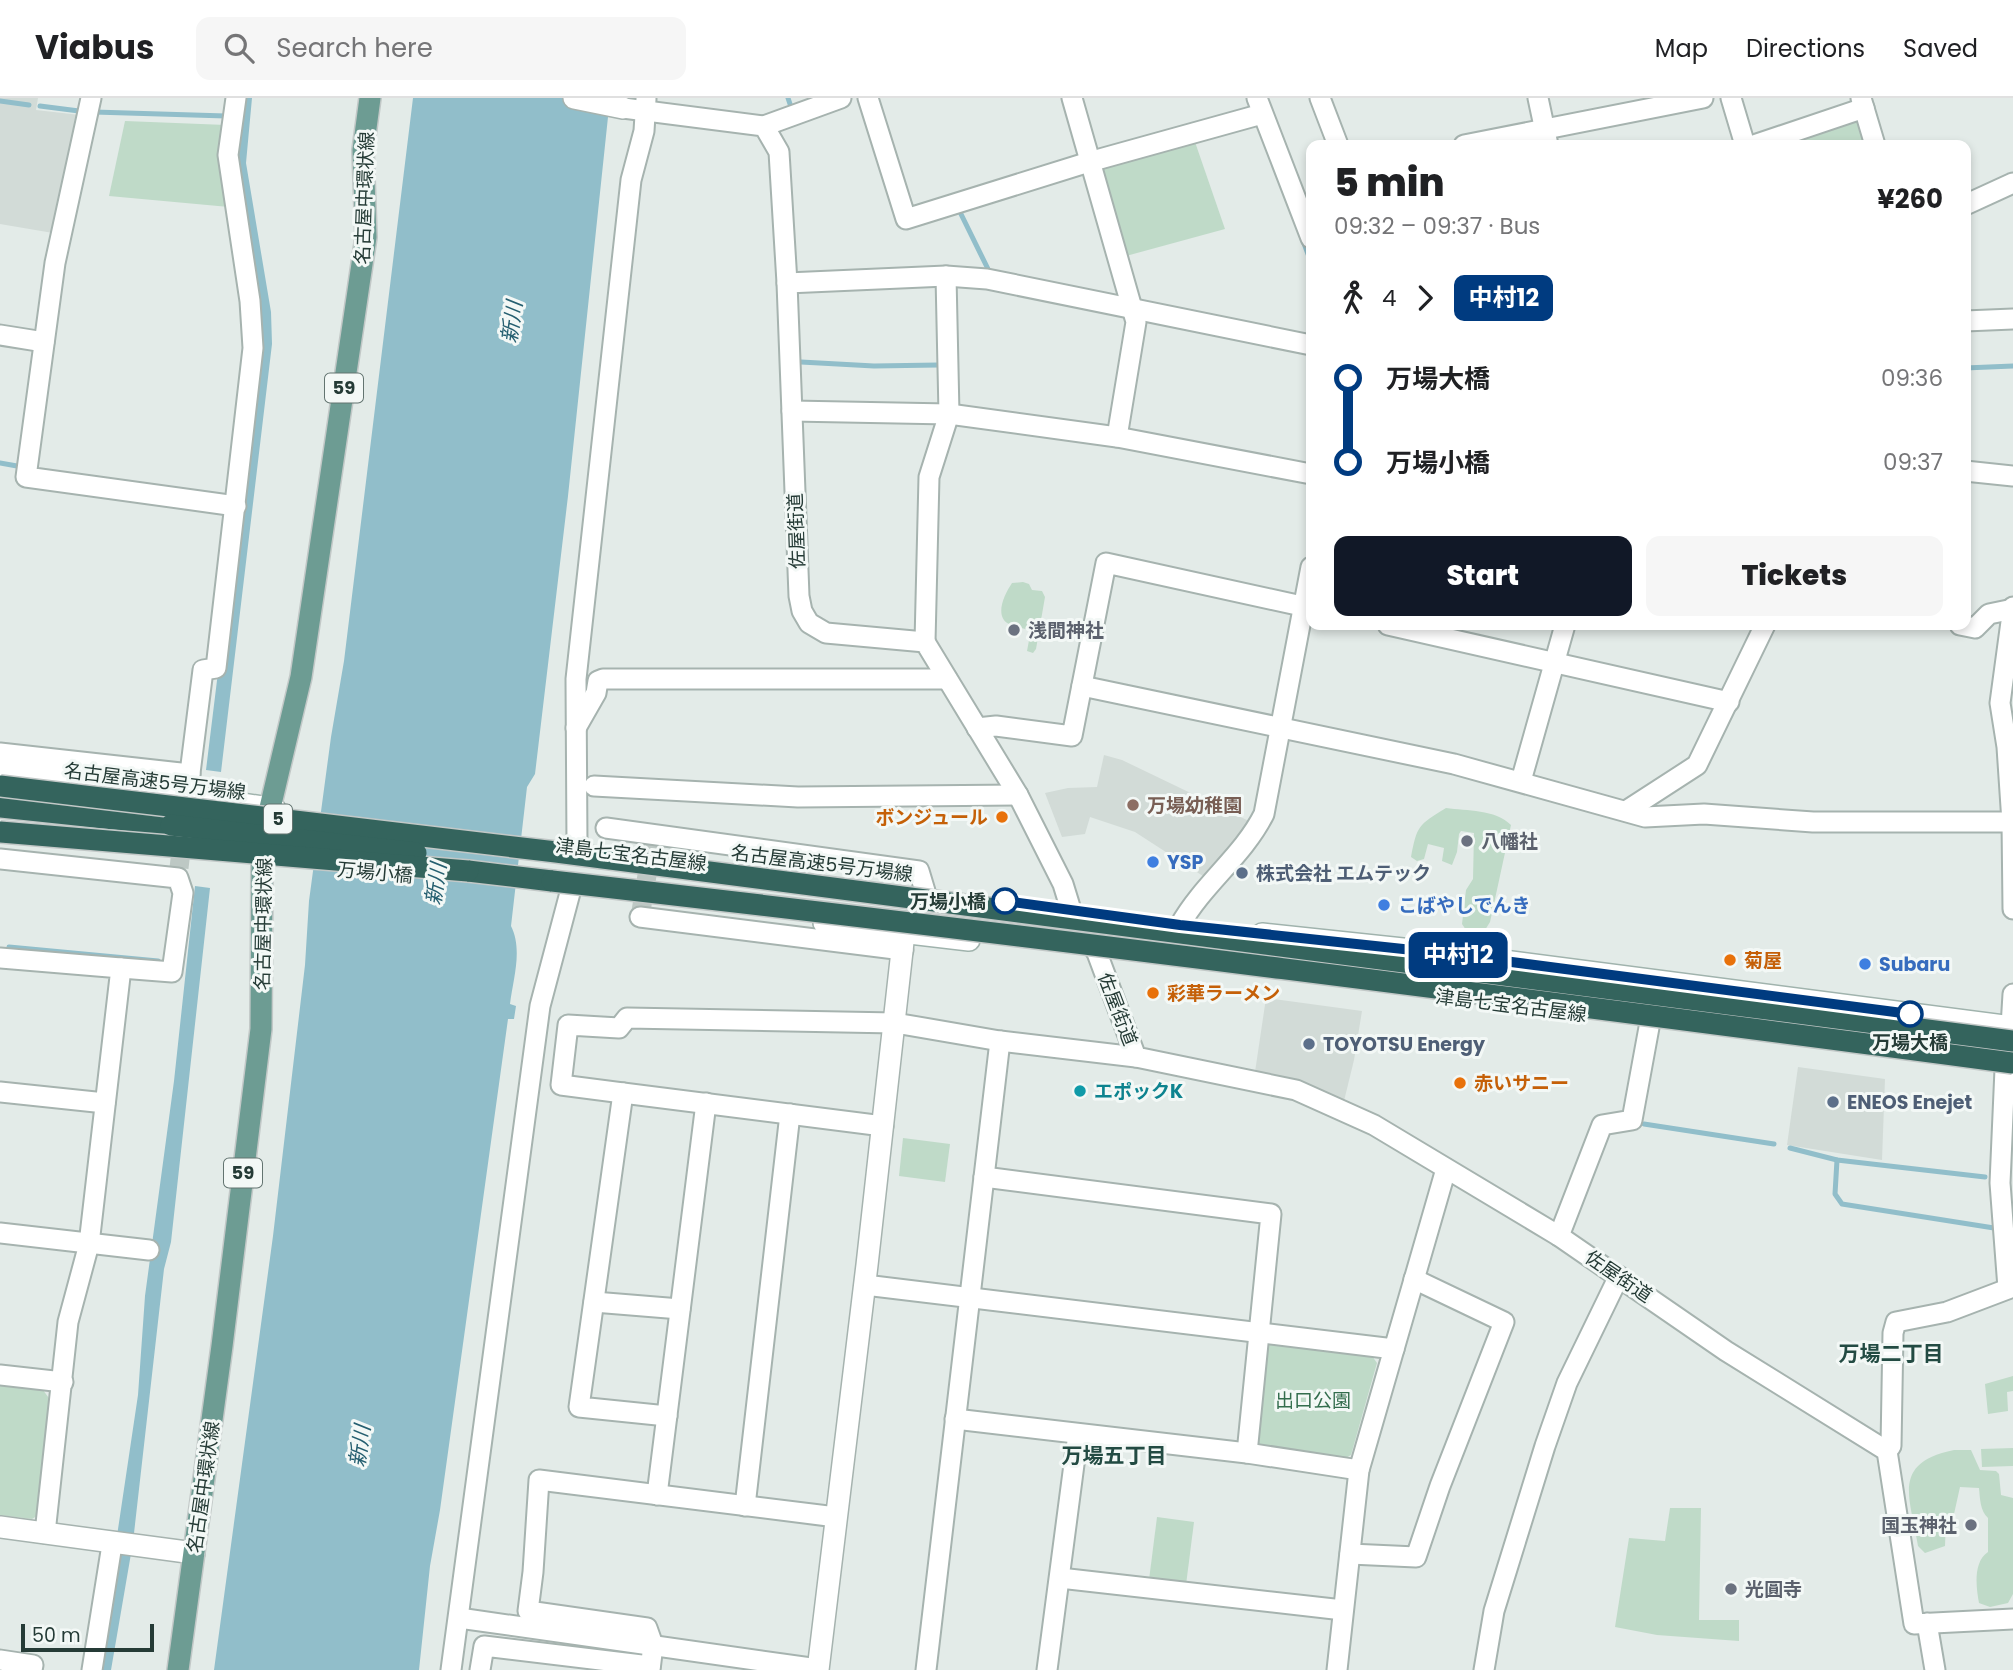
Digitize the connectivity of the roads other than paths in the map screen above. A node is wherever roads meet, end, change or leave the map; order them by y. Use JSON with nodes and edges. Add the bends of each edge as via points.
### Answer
{"nodes":[{"id":1,"x":92,"y":98,"type":"edge"},
{"id":2,"x":236,"y":98,"type":"edge"},
{"id":3,"x":370,"y":98,"type":"edge"},
{"id":4,"x":574,"y":98,"type":"edge"},
{"id":5,"x":841,"y":98,"type":"edge"},
{"id":6,"x":867,"y":98,"type":"edge"},
{"id":7,"x":1072,"y":98,"type":"edge"},
{"id":8,"x":1320,"y":98,"type":"edge"},
{"id":9,"x":1538,"y":98,"type":"edge"},
{"id":10,"x":1703,"y":98,"type":"edge"},
{"id":11,"x":1731,"y":98,"type":"edge"},
{"id":12,"x":1863,"y":103,"type":"edge"},
{"id":13,"x":646,"y":104,"type":"edge"},
{"id":14,"x":1260,"y":106,"type":"edge"},
{"id":15,"x":623,"y":108,"type":"joint"},
{"id":16,"x":764,"y":126,"type":"junction"},
{"id":17,"x":1546,"y":137,"type":"edge"},
{"id":18,"x":1336,"y":140,"type":"edge"},
{"id":19,"x":1515,"y":140,"type":"edge"},
{"id":20,"x":1744,"y":140,"type":"edge"},
{"id":21,"x":1767,"y":140,"type":"edge"},
{"id":22,"x":1874,"y":140,"type":"edge"},
{"id":23,"x":1089,"y":162,"type":"junction"},
{"id":24,"x":2013,"y":183,"type":"edge"},
{"id":25,"x":1971,"y":202,"type":"edge"},
{"id":26,"x":1306,"y":225,"type":"edge"},
{"id":27,"x":946,"y":275,"type":"junction"},
{"id":28,"x":788,"y":283,"type":"junction"},
{"id":29,"x":1133,"y":309,"type":"junction"},
{"id":30,"x":2013,"y":319,"type":"edge"},
{"id":31,"x":1971,"y":321,"type":"edge"},
{"id":32,"x":0,"y":335,"type":"edge"},
{"id":33,"x":44,"y":342,"type":"junction"},
{"id":34,"x":1306,"y":344,"type":"edge"},
{"id":35,"x":792,"y":411,"type":"junction"},
{"id":36,"x":949,"y":414,"type":"junction"},
{"id":37,"x":1117,"y":437,"type":"junction"},
{"id":38,"x":1971,"y":472,"type":"edge"},
{"id":39,"x":1306,"y":473,"type":"edge"},
{"id":40,"x":2013,"y":476,"type":"edge"},
{"id":41,"x":236,"y":506,"type":"junction"},
{"id":42,"x":1306,"y":607,"type":"edge"},
{"id":43,"x":2013,"y":608,"type":"edge"},
{"id":44,"x":1306,"y":612,"type":"edge"},
{"id":45,"x":1971,"y":627,"type":"edge"},
{"id":46,"x":1410,"y":630,"type":"edge"},
{"id":47,"x":1563,"y":630,"type":"edge"},
{"id":48,"x":1763,"y":630,"type":"edge"},
{"id":49,"x":925,"y":642,"type":"junction"},
{"id":50,"x":1553,"y":662,"type":"junction"},
{"id":51,"x":947,"y":680,"type":"junction"},
{"id":52,"x":2007,"y":681,"type":"edge"},
{"id":53,"x":1082,"y":686,"type":"junction"},
{"id":54,"x":1729,"y":702,"type":"junction"},
{"id":55,"x":977,"y":728,"type":"junction"},
{"id":56,"x":575,"y":729,"type":"junction"},
{"id":57,"x":1280,"y":729,"type":"junction"},
{"id":58,"x":0,"y":753,"type":"edge"},
{"id":59,"x":0,"y":770,"type":"edge"},
{"id":60,"x":1521,"y":781,"type":"junction"},
{"id":61,"x":0,"y":786,"type":"edge"},
{"id":62,"x":594,"y":786,"type":"dead end"},
{"id":63,"x":1018,"y":795,"type":"junction"},
{"id":64,"x":0,"y":807,"type":"edge"},
{"id":65,"x":270,"y":808,"type":"junction"},
{"id":66,"x":1626,"y":811,"type":"junction"},
{"id":67,"x":2012,"y":822,"type":"edge"},
{"id":68,"x":606,"y":828,"type":"dead end"},
{"id":69,"x":0,"y":832,"type":"edge"},
{"id":70,"x":0,"y":840,"type":"edge"},
{"id":71,"x":567,"y":845,"type":"junction"},
{"id":72,"x":0,"y":859,"type":"edge"},
{"id":73,"x":273,"y":863,"type":"junction"},
{"id":74,"x":468,"y":871,"type":"junction"},
{"id":75,"x":560,"y":888,"type":"junction"},
{"id":76,"x":925,"y":891,"type":"junction"},
{"id":77,"x":2013,"y":897,"type":"edge"},
{"id":78,"x":2013,"y":909,"type":"edge"},
{"id":79,"x":1071,"y":910,"type":"junction"},
{"id":80,"x":640,"y":917,"type":"dead end"},
{"id":81,"x":1180,"y":925,"type":"junction"},
{"id":82,"x":904,"y":942,"type":"junction"},
{"id":83,"x":1097,"y":953,"type":"junction"},
{"id":84,"x":0,"y":958,"type":"edge"},
{"id":85,"x":121,"y":968,"type":"junction"},
{"id":86,"x":2013,"y":994,"type":"edge"},
{"id":87,"x":1650,"y":1022,"type":"junction"},
{"id":88,"x":895,"y":1023,"type":"junction"},
{"id":89,"x":2012,"y":1032,"type":"edge"},
{"id":90,"x":1000,"y":1041,"type":"junction"},
{"id":91,"x":1136,"y":1057,"type":"junction"},
{"id":92,"x":2010,"y":1068,"type":"edge"},
{"id":93,"x":0,"y":1092,"type":"edge"},
{"id":94,"x":623,"y":1093,"type":"junction"},
{"id":95,"x":105,"y":1102,"type":"junction"},
{"id":96,"x":706,"y":1103,"type":"junction"},
{"id":97,"x":790,"y":1114,"type":"junction"},
{"id":98,"x":883,"y":1126,"type":"junction"},
{"id":99,"x":1446,"y":1169,"type":"junction"},
{"id":100,"x":984,"y":1177,"type":"junction"},
{"id":101,"x":0,"y":1233,"type":"edge"},
{"id":102,"x":1559,"y":1236,"type":"junction"},
{"id":103,"x":89,"y":1244,"type":"junction"},
{"id":104,"x":149,"y":1250,"type":"dead end"},
{"id":105,"x":1619,"y":1276,"type":"junction"},
{"id":106,"x":1414,"y":1279,"type":"junction"},
{"id":107,"x":865,"y":1285,"type":"junction"},
{"id":108,"x":2010,"y":1288,"type":"edge"},
{"id":109,"x":968,"y":1299,"type":"junction"},
{"id":110,"x":594,"y":1302,"type":"junction"},
{"id":111,"x":680,"y":1309,"type":"junction"},
{"id":112,"x":1261,"y":1333,"type":"junction"},
{"id":113,"x":1394,"y":1349,"type":"junction"},
{"id":114,"x":0,"y":1375,"type":"edge"},
{"id":115,"x":63,"y":1382,"type":"junction"},
{"id":116,"x":667,"y":1416,"type":"junction"},
{"id":117,"x":954,"y":1419,"type":"junction"},
{"id":118,"x":1079,"y":1434,"type":"junction"},
{"id":119,"x":1887,"y":1451,"type":"junction"},
{"id":120,"x":1247,"y":1453,"type":"junction"},
{"id":121,"x":1360,"y":1470,"type":"junction"},
{"id":122,"x":657,"y":1495,"type":"junction"},
{"id":123,"x":745,"y":1506,"type":"junction"},
{"id":124,"x":836,"y":1517,"type":"junction"},
{"id":125,"x":0,"y":1527,"type":"edge"},
{"id":126,"x":45,"y":1533,"type":"junction"},
{"id":127,"x":111,"y":1542,"type":"junction"},
{"id":128,"x":194,"y":1553,"type":"junction"},
{"id":129,"x":1350,"y":1554,"type":"junction"},
{"id":130,"x":1060,"y":1578,"type":"junction"},
{"id":131,"x":1343,"y":1610,"type":"junction"},
{"id":132,"x":459,"y":1618,"type":"junction"},
{"id":133,"x":2013,"y":1619,"type":"edge"},
{"id":134,"x":1927,"y":1623,"type":"junction"},
{"id":135,"x":653,"y":1645,"type":"junction"},
{"id":136,"x":0,"y":1660,"type":"edge"},
{"id":137,"x":650,"y":1668,"type":"edge"},
{"id":138,"x":32,"y":1670,"type":"edge"},
{"id":139,"x":92,"y":1670,"type":"edge"},
{"id":140,"x":178,"y":1670,"type":"edge"},
{"id":141,"x":451,"y":1670,"type":"edge"},
{"id":142,"x":480,"y":1670,"type":"edge"},
{"id":143,"x":820,"y":1670,"type":"edge"},
{"id":144,"x":926,"y":1670,"type":"edge"},
{"id":145,"x":1047,"y":1670,"type":"edge"},
{"id":146,"x":1337,"y":1670,"type":"edge"},
{"id":147,"x":1483,"y":1670,"type":"edge"},
{"id":148,"x":1934,"y":1670,"type":"edge"}],
"edges":[{"from":1,"to":33,"type":"street","via":[[55,262]]},
{"from":2,"to":41,"type":"street","via":[[228,155],[253,337]]},
{"from":3,"to":65,"type":"main road","name":"名古屋中環状線","number":"59","via":[[363,150],[366,237],[302,677]]},
{"from":4,"to":15,"type":"main road"},
{"from":5,"to":16,"type":"street"},
{"from":6,"to":23,"type":"street","via":[[906,219]]},
{"from":7,"to":23,"type":"street"},
{"from":8,"to":18,"type":"street"},
{"from":9,"to":17,"type":"street"},
{"from":10,"to":17,"type":"street"},
{"from":11,"to":20,"type":"street"},
{"from":12,"to":21,"type":"street"},
{"from":12,"to":22,"type":"street"},
{"from":13,"to":15,"type":"street"},
{"from":13,"to":16,"type":"street"},
{"from":13,"to":56,"type":"street","via":[[631,180],[597,470]]},
{"from":14,"to":23,"type":"street"},
{"from":14,"to":26,"type":"street"},
{"from":16,"to":28,"type":"street","name":"佐屋街道","via":[[779,152]]},
{"from":17,"to":19,"type":"street"},
{"from":23,"to":29,"type":"street"},
{"from":24,"to":25,"type":"street"},
{"from":27,"to":28,"type":"street"},
{"from":27,"to":29,"type":"street"},
{"from":27,"to":36,"type":"street"},
{"from":28,"to":35,"type":"street","name":"佐屋街道"},
{"from":29,"to":34,"type":"street"},
{"from":29,"to":37,"type":"street","via":[[1136,323]]},
{"from":30,"to":31,"type":"street"},
{"from":32,"to":33,"type":"street"},
{"from":33,"to":41,"type":"street","via":[[26,477]]},
{"from":35,"to":36,"type":"street"},
{"from":35,"to":49,"type":"street","name":"佐屋街道","via":[[799,596],[808,623],[825,633]]},
{"from":36,"to":37,"type":"street"},
{"from":36,"to":49,"type":"street","via":[[929,477]]},
{"from":37,"to":39,"type":"street"},
{"from":38,"to":40,"type":"street"},
{"from":41,"to":58,"type":"street","via":[[216,668],[202,670],[190,777]]},
{"from":42,"to":53,"type":"street","via":[[1106,563]]},
{"from":43,"to":45,"type":"street","via":[[1989,614]]},
{"from":43,"to":52,"type":"street"},
{"from":44,"to":57,"type":"street"},
{"from":46,"to":50,"type":"street"},
{"from":47,"to":50,"type":"street"},
{"from":48,"to":54,"type":"street"},
{"from":49,"to":51,"type":"street","name":"佐屋街道"},
{"from":50,"to":54,"type":"street"},
{"from":50,"to":60,"type":"street"},
{"from":51,"to":55,"type":"street","name":"佐屋街道"},
{"from":51,"to":56,"type":"street","via":[[603,679]]},
{"from":52,"to":67,"type":"street","via":[[2000,703]]},
{"from":53,"to":55,"type":"street","via":[[1072,736],[996,726]]},
{"from":53,"to":57,"type":"street"},
{"from":54,"to":66,"type":"street","via":[[1697,765]]},
{"from":55,"to":63,"type":"street","name":"佐屋街道"},
{"from":56,"to":71,"type":"street"},
{"from":57,"to":60,"type":"street"},
{"from":57,"to":81,"type":"street","via":[[1264,814],[1255,832],[1193,903]]},
{"from":59,"to":65,"type":"main road","name":"津島七宝名古屋線"},
{"from":60,"to":66,"type":"street"},
{"from":61,"to":89,"type":"highway","name":"名古屋高速5号万場線","number":"5","bridge":true},
{"from":62,"to":63,"type":"street","via":[[798,797]]},
{"from":63,"to":79,"type":"street","name":"佐屋街道","via":[[1063,884]]},
{"from":64,"to":74,"type":"highway","bridge":true,"via":[[451,857]]},
{"from":65,"to":71,"type":"main road","name":"津島七宝名古屋線"},
{"from":65,"to":73,"type":"main road","name":"名古屋中環状線","number":"59"},
{"from":66,"to":67,"type":"street","via":[[1645,817],[1704,814],[1813,822]]},
{"from":67,"to":77,"type":"street"},
{"from":68,"to":76,"type":"street","via":[[919,871]]},
{"from":69,"to":74,"type":"highway","number":"5","bridge":true},
{"from":70,"to":73,"type":"main road"},
{"from":71,"to":76,"type":"main road","name":"津島七宝名古屋線"},
{"from":72,"to":85,"type":"street","via":[[179,873],[183,893],[172,972]]},
{"from":73,"to":75,"type":"main road","name":"万場小橋"},
{"from":73,"to":128,"type":"main road","name":"名古屋中環状線","number":"59","via":[[261,1029]]},
{"from":74,"to":92,"type":"highway","number":"5","bridge":true,"via":[[1559,1003]]},
{"from":75,"to":82,"type":"main road","name":"津島七宝名古屋線"},
{"from":75,"to":132,"type":"street","via":[[540,1006]]},
{"from":76,"to":79,"type":"main road","name":"津島七宝名古屋線"},
{"from":77,"to":78,"type":"street"},
{"from":79,"to":81,"type":"main road","name":"津島七宝名古屋線"},
{"from":79,"to":83,"type":"street","name":"佐屋街道"},
{"from":80,"to":82,"type":"street"},
{"from":81,"to":89,"type":"main road","name":"津島七宝名古屋線","via":[[1450,954]]},
{"from":82,"to":83,"type":"main road","name":"津島七宝名古屋線"},
{"from":82,"to":88,"type":"main road"},
{"from":83,"to":87,"type":"main road","name":"津島七宝名古屋線"},
{"from":83,"to":91,"type":"street","name":"佐屋街道"},
{"from":84,"to":85,"type":"street"},
{"from":85,"to":95,"type":"street"},
{"from":86,"to":89,"type":"street"},
{"from":87,"to":92,"type":"main road","name":"津島七宝名古屋線"},
{"from":87,"to":102,"type":"street","via":[[1632,1120],[1602,1125]]},
{"from":88,"to":90,"type":"street"},
{"from":88,"to":94,"type":"street","via":[[627,1018],[619,1028],[568,1025],[561,1085]]},
{"from":88,"to":98,"type":"main road"},
{"from":90,"to":91,"type":"street"},
{"from":90,"to":100,"type":"street"},
{"from":91,"to":99,"type":"street","name":"佐屋街道","via":[[1296,1090],[1374,1125]]},
{"from":92,"to":108,"type":"street","via":[[2000,1183]]},
{"from":93,"to":95,"type":"street"},
{"from":94,"to":96,"type":"street"},
{"from":94,"to":110,"type":"street"},
{"from":95,"to":103,"type":"street"},
{"from":96,"to":97,"type":"street"},
{"from":96,"to":111,"type":"street"},
{"from":97,"to":98,"type":"street"},
{"from":97,"to":123,"type":"street"},
{"from":98,"to":107,"type":"main road"},
{"from":99,"to":102,"type":"street","name":"佐屋街道"},
{"from":99,"to":106,"type":"street"},
{"from":100,"to":109,"type":"street"},
{"from":100,"to":112,"type":"street","via":[[1271,1214]]},
{"from":101,"to":103,"type":"street"},
{"from":102,"to":105,"type":"street","name":"佐屋街道"},
{"from":103,"to":104,"type":"street"},
{"from":103,"to":115,"type":"street","via":[[68,1322]]},
{"from":105,"to":119,"type":"street","name":"佐屋街道","via":[[1726,1352]]},
{"from":105,"to":147,"type":"street","via":[[1567,1383],[1545,1446],[1494,1611]]},
{"from":106,"to":113,"type":"street"},
{"from":106,"to":129,"type":"street","via":[[1504,1322],[1416,1557]]},
{"from":107,"to":109,"type":"street"},
{"from":107,"to":124,"type":"main road"},
{"from":108,"to":119,"type":"street","via":[[1947,1312],[1896,1322],[1891,1446]]},
{"from":109,"to":112,"type":"street"},
{"from":109,"to":117,"type":"street"},
{"from":110,"to":111,"type":"street"},
{"from":110,"to":116,"type":"street","via":[[579,1407]]},
{"from":111,"to":116,"type":"street"},
{"from":112,"to":113,"type":"street"},
{"from":112,"to":120,"type":"street"},
{"from":113,"to":121,"type":"street"},
{"from":114,"to":115,"type":"street"},
{"from":115,"to":126,"type":"street"},
{"from":116,"to":122,"type":"street"},
{"from":117,"to":118,"type":"street"},
{"from":117,"to":144,"type":"street"},
{"from":118,"to":120,"type":"street"},
{"from":118,"to":130,"type":"street"},
{"from":119,"to":134,"type":"street","via":[[1914,1624]]},
{"from":120,"to":121,"type":"street"},
{"from":121,"to":129,"type":"street"},
{"from":122,"to":123,"type":"street"},
{"from":122,"to":135,"type":"street","via":[[539,1480],[528,1611],[647,1628]]},
{"from":123,"to":124,"type":"street"},
{"from":124,"to":143,"type":"main road"},
{"from":125,"to":126,"type":"main road"},
{"from":126,"to":127,"type":"main road"},
{"from":127,"to":128,"type":"main road"},
{"from":127,"to":139,"type":"street"},
{"from":128,"to":140,"type":"main road","name":"名古屋中環状線","number":"59"},
{"from":129,"to":131,"type":"street"},
{"from":130,"to":131,"type":"street"},
{"from":130,"to":145,"type":"street"},
{"from":131,"to":146,"type":"street"},
{"from":132,"to":135,"type":"street"},
{"from":132,"to":141,"type":"street"},
{"from":133,"to":134,"type":"street"},
{"from":134,"to":148,"type":"street"},
{"from":135,"to":137,"type":"street"},
{"from":135,"to":143,"type":"street"},
{"from":136,"to":138,"type":"street","via":[[33,1665]]},
{"from":137,"to":142,"type":"street","via":[[484,1646]]}]}
